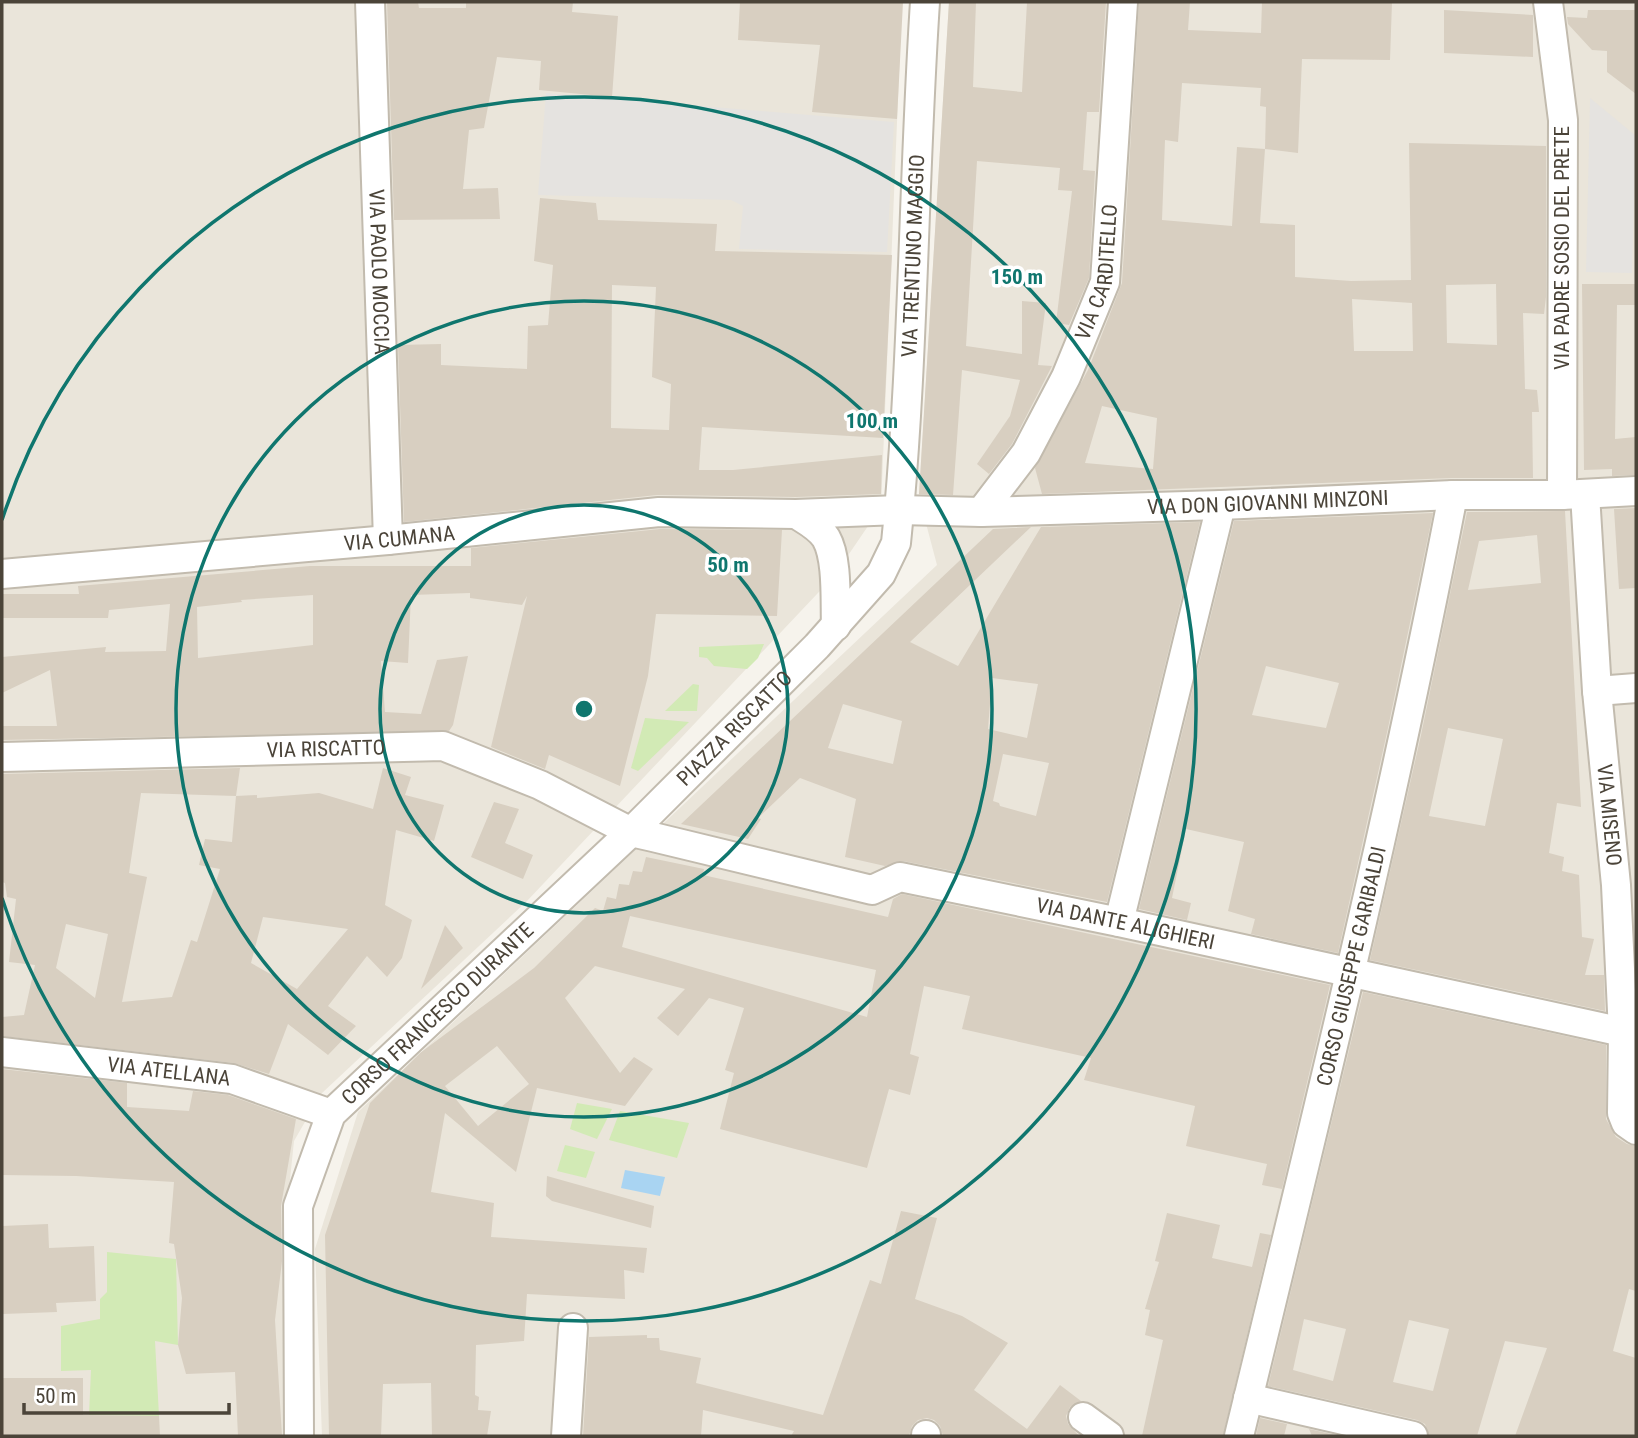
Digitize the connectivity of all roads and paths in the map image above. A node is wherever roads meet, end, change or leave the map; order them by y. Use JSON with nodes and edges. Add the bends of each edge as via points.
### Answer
{"nodes":[{"id":1,"x":370,"y":2,"type":"edge"},
{"id":2,"x":925,"y":2,"type":"edge"},
{"id":3,"x":1123,"y":2,"type":"edge"},
{"id":4,"x":1548,"y":2,"type":"edge"},
{"id":5,"x":1636,"y":491,"type":"edge"},
{"id":6,"x":1453,"y":495,"type":"junction"},
{"id":7,"x":1573,"y":495,"type":"junction"},
{"id":8,"x":1220,"y":505,"type":"junction"},
{"id":9,"x":899,"y":510,"type":"junction"},
{"id":10,"x":981,"y":512,"type":"junction"},
{"id":11,"x":796,"y":514,"type":"junction"},
{"id":12,"x":388,"y":540,"type":"junction"},
{"id":13,"x":2,"y":574,"type":"edge"},
{"id":14,"x":836,"y":626,"type":"junction"},
{"id":15,"x":1636,"y":688,"type":"edge"},
{"id":16,"x":1597,"y":691,"type":"junction"},
{"id":17,"x":2,"y":757,"type":"edge"},
{"id":18,"x":631,"y":832,"type":"junction"},
{"id":19,"x":1626,"y":884,"type":"edge"},
{"id":20,"x":1119,"y":922,"type":"junction"},
{"id":21,"x":1350,"y":972,"type":"junction"},
{"id":22,"x":1623,"y":1032,"type":"junction"},
{"id":23,"x":2,"y":1052,"type":"edge"},
{"id":24,"x":331,"y":1114,"type":"junction"},
{"id":25,"x":1636,"y":1129,"type":"edge"},
{"id":26,"x":573,"y":1328,"type":"dead end"},
{"id":27,"x":1248,"y":1398,"type":"junction"},
{"id":28,"x":1083,"y":1418,"type":"dead end"},
{"id":29,"x":299,"y":1436,"type":"edge"},
{"id":30,"x":566,"y":1436,"type":"edge"},
{"id":31,"x":1109,"y":1436,"type":"edge"},
{"id":32,"x":1239,"y":1436,"type":"edge"},
{"id":33,"x":1413,"y":1436,"type":"edge"}],
"edges":[{"from":1,"to":12,"type":"street","name":"VIA PAOLO MOCCIA"},
{"from":2,"to":9,"type":"street","name":"VIA TRENTUNO MAGGIO","via":[[905,139]]},
{"from":3,"to":10,"type":"street","name":"VIA CARDITELLO","via":[[1105,282],[1066,377],[1032,442]]},
{"from":4,"to":7,"type":"street","name":"VIA PADRE SOSIO DEL PRETE","via":[[1563,120]]},
{"from":5,"to":7,"type":"street","name":"VIA DON GIOVANNI MINZONI"},
{"from":6,"to":7,"type":"street","name":"VIA DON GIOVANNI MINZONI"},
{"from":6,"to":8,"type":"street","name":"VIA DON GIOVANNI MINZONI"},
{"from":6,"to":21,"type":"street","name":"CORSO GIUSEPPE GARIBALDI","via":[[1419,670]]},
{"from":7,"to":16,"type":"street","name":"VIA MISENO"},
{"from":8,"to":10,"type":"street","name":"VIA DON GIOVANNI MINZONI"},
{"from":8,"to":20,"type":"street"},
{"from":9,"to":10,"type":"street","name":"VIA DON GIOVANNI MINZONI"},
{"from":9,"to":11,"type":"street"},
{"from":9,"to":14,"type":"street","name":"PIAZZA RISCATTO","via":[[896,543],[881,574]]},
{"from":11,"to":12,"type":"street","name":"VIA CUMANA","via":[[659,512]]},
{"from":11,"to":14,"type":"street","via":[[815,525],[826,539],[833,561]]},
{"from":12,"to":13,"type":"street","name":"VIA CUMANA"},
{"from":14,"to":18,"type":"street","name":"PIAZZA RISCATTO"},
{"from":15,"to":16,"type":"street"},
{"from":16,"to":19,"type":"street","name":"VIA MISENO"},
{"from":17,"to":18,"type":"street","name":"VIA RISCATTO","via":[[443,746],[540,785]]},
{"from":18,"to":20,"type":"street","name":"VIA DANTE ALIGHIERI","via":[[872,890],[900,877]]},
{"from":18,"to":24,"type":"street","name":"CORSO FRANCESCO DURANTE"},
{"from":19,"to":22,"type":"street","name":"VIA MISENO"},
{"from":20,"to":21,"type":"street","name":"VIA DANTE ALIGHIERI"},
{"from":21,"to":22,"type":"street","name":"VIA DANTE ALIGHIERI"},
{"from":21,"to":27,"type":"street","name":"CORSO GIUSEPPE GARIBALDI"},
{"from":22,"to":25,"type":"street","name":"VIA MISENO","via":[[1622,1113],[1626,1123]]},
{"from":23,"to":24,"type":"street","name":"VIA ATELLANA","via":[[232,1079]]},
{"from":24,"to":29,"type":"street","name":"CORSO FRANCESCO DURANTE","via":[[298,1206]]},
{"from":26,"to":30,"type":"street"},
{"from":27,"to":32,"type":"street","name":"CORSO GIUSEPPE GARIBALDI"},
{"from":27,"to":33,"type":"street"},
{"from":28,"to":31,"type":"street"}]}
